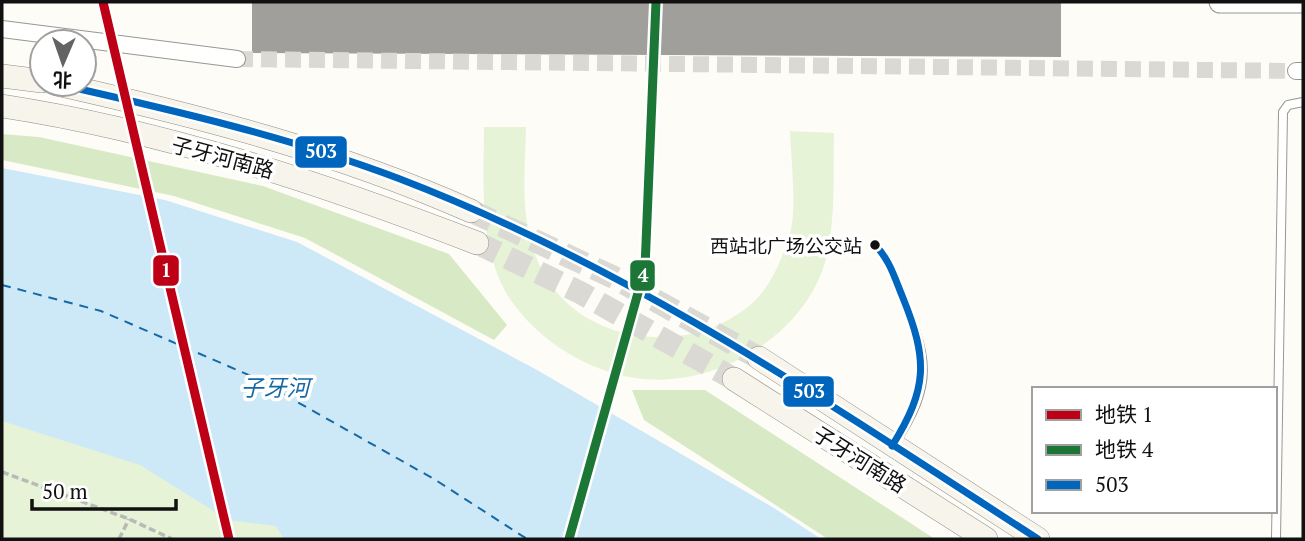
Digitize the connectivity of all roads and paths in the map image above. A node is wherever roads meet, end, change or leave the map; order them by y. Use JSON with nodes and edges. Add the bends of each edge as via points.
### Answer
{"nodes":[{"id":1,"x":1220,"y":2,"type":"edge"},
{"id":2,"x":1303,"y":2,"type":"edge"},
{"id":3,"x":2,"y":29,"type":"edge"},
{"id":4,"x":237,"y":59,"type":"tunnel mouth"},
{"id":5,"x":2,"y":76,"type":"edge"},
{"id":6,"x":28,"y":79,"type":"edge"},
{"id":7,"x":98,"y":94,"type":"edge"},
{"id":8,"x":1303,"y":102,"type":"edge"},
{"id":9,"x":2,"y":106,"type":"edge"},
{"id":10,"x":471,"y":211,"type":"tunnel mouth"},
{"id":11,"x":477,"y":243,"type":"tunnel mouth"},
{"id":12,"x":875,"y":245,"type":"dead end"},
{"id":13,"x":759,"y":358,"type":"tunnel mouth"},
{"id":14,"x":734,"y":379,"type":"tunnel mouth"},
{"id":15,"x":892,"y":446,"type":"junction"},
{"id":16,"x":2,"y":472,"type":"edge"},
{"id":17,"x":1277,"y":478,"type":"edge"},
{"id":18,"x":1276,"y":513,"type":"edge"},
{"id":19,"x":129,"y":519,"type":"junction"},
{"id":20,"x":119,"y":539,"type":"edge"},
{"id":21,"x":172,"y":539,"type":"edge"},
{"id":22,"x":986,"y":539,"type":"edge"},
{"id":23,"x":1038,"y":539,"type":"edge"},
{"id":24,"x":1276,"y":539,"type":"edge"}],
"edges":[{"from":1,"to":2,"type":"street"},
{"from":3,"to":4,"type":"street"},
{"from":5,"to":6,"type":"main road"},
{"from":7,"to":10,"type":"main road","name":"子牙河南路","via":[[335,156]]},
{"from":8,"to":17,"type":"lane","via":[[1287,105],[1283,112]]},
{"from":9,"to":11,"type":"main road","name":"子牙河南路","via":[[105,126],[254,165]]},
{"from":12,"to":15,"type":"lane","via":[[887,260],[920,340],[924,364],[917,404]]},
{"from":13,"to":15,"type":"main road","name":"子牙河南路"},
{"from":14,"to":22,"type":"main road","name":"子牙河南路"},
{"from":15,"to":23,"type":"main road","name":"子牙河南路"},
{"from":16,"to":19,"type":"path"},
{"from":18,"to":24,"type":"lane"},
{"from":19,"to":20,"type":"path"},
{"from":19,"to":21,"type":"path"}]}
